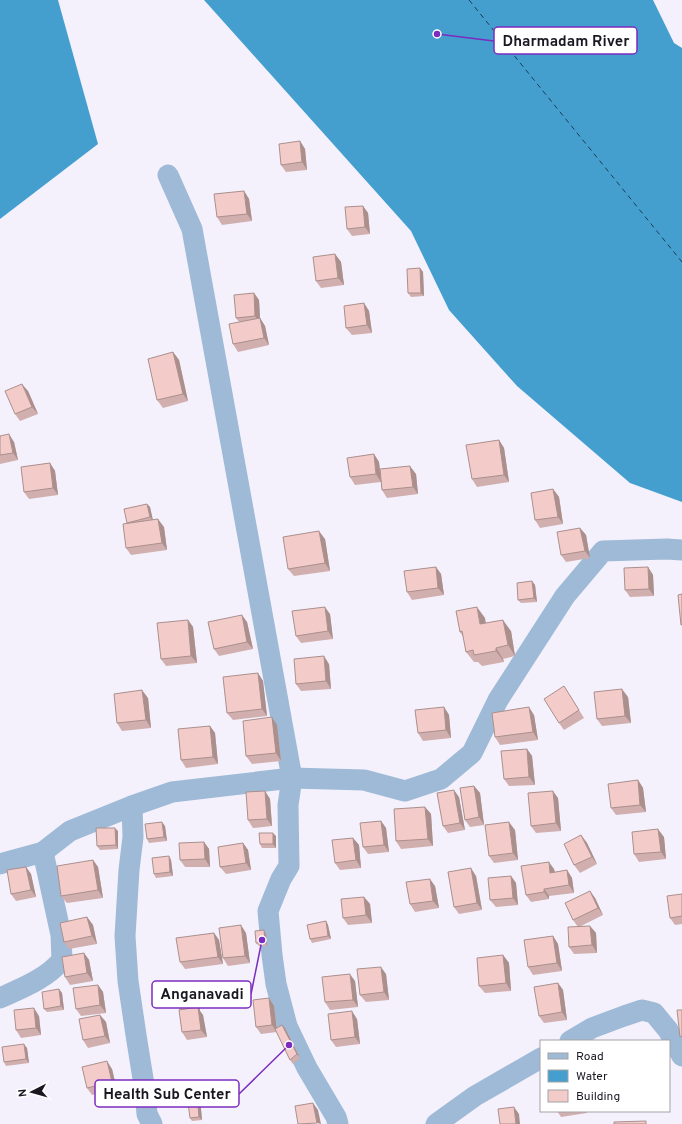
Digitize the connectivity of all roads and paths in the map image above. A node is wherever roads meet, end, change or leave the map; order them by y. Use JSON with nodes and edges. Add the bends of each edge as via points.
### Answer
{"nodes":[{"id":1,"x":168,"y":175,"type":"dead end"},
{"id":2,"x":682,"y":550,"type":"edge"},
{"id":3,"x":292,"y":778,"type":"junction"},
{"id":4,"x":132,"y":806,"type":"junction"},
{"id":5,"x":43,"y":852,"type":"junction"},
{"id":6,"x":0,"y":864,"type":"edge"},
{"id":7,"x":0,"y":998,"type":"edge"},
{"id":8,"x":572,"y":1040,"type":"edge"},
{"id":9,"x":682,"y":1056,"type":"edge"},
{"id":10,"x":540,"y":1059,"type":"edge"},
{"id":11,"x":152,"y":1124,"type":"edge"},
{"id":12,"x":338,"y":1124,"type":"edge"},
{"id":13,"x":436,"y":1124,"type":"edge"}],
"edges":[{"from":1,"to":3,"type":"street","via":[[192,229]]},
{"from":2,"to":3,"type":"street","via":[[603,551],[565,596],[498,700],[472,753],[442,779],[404,791],[364,780]]},
{"from":3,"to":4,"type":"street","via":[[172,792]]},
{"from":3,"to":12,"type":"street","via":[[288,805],[289,866],[268,911],[272,955],[276,984],[287,1026]]},
{"from":4,"to":5,"type":"street","via":[[70,831]]},
{"from":4,"to":11,"type":"street","via":[[133,837],[125,936],[128,981],[148,1114]]},
{"from":5,"to":6,"type":"street"},
{"from":5,"to":7,"type":"street","via":[[61,935],[62,960],[45,977]]},
{"from":8,"to":9,"type":"street","via":[[592,1028],[642,1010],[654,1013],[668,1030]]},
{"from":10,"to":13,"type":"street","via":[[475,1096]]}]}
